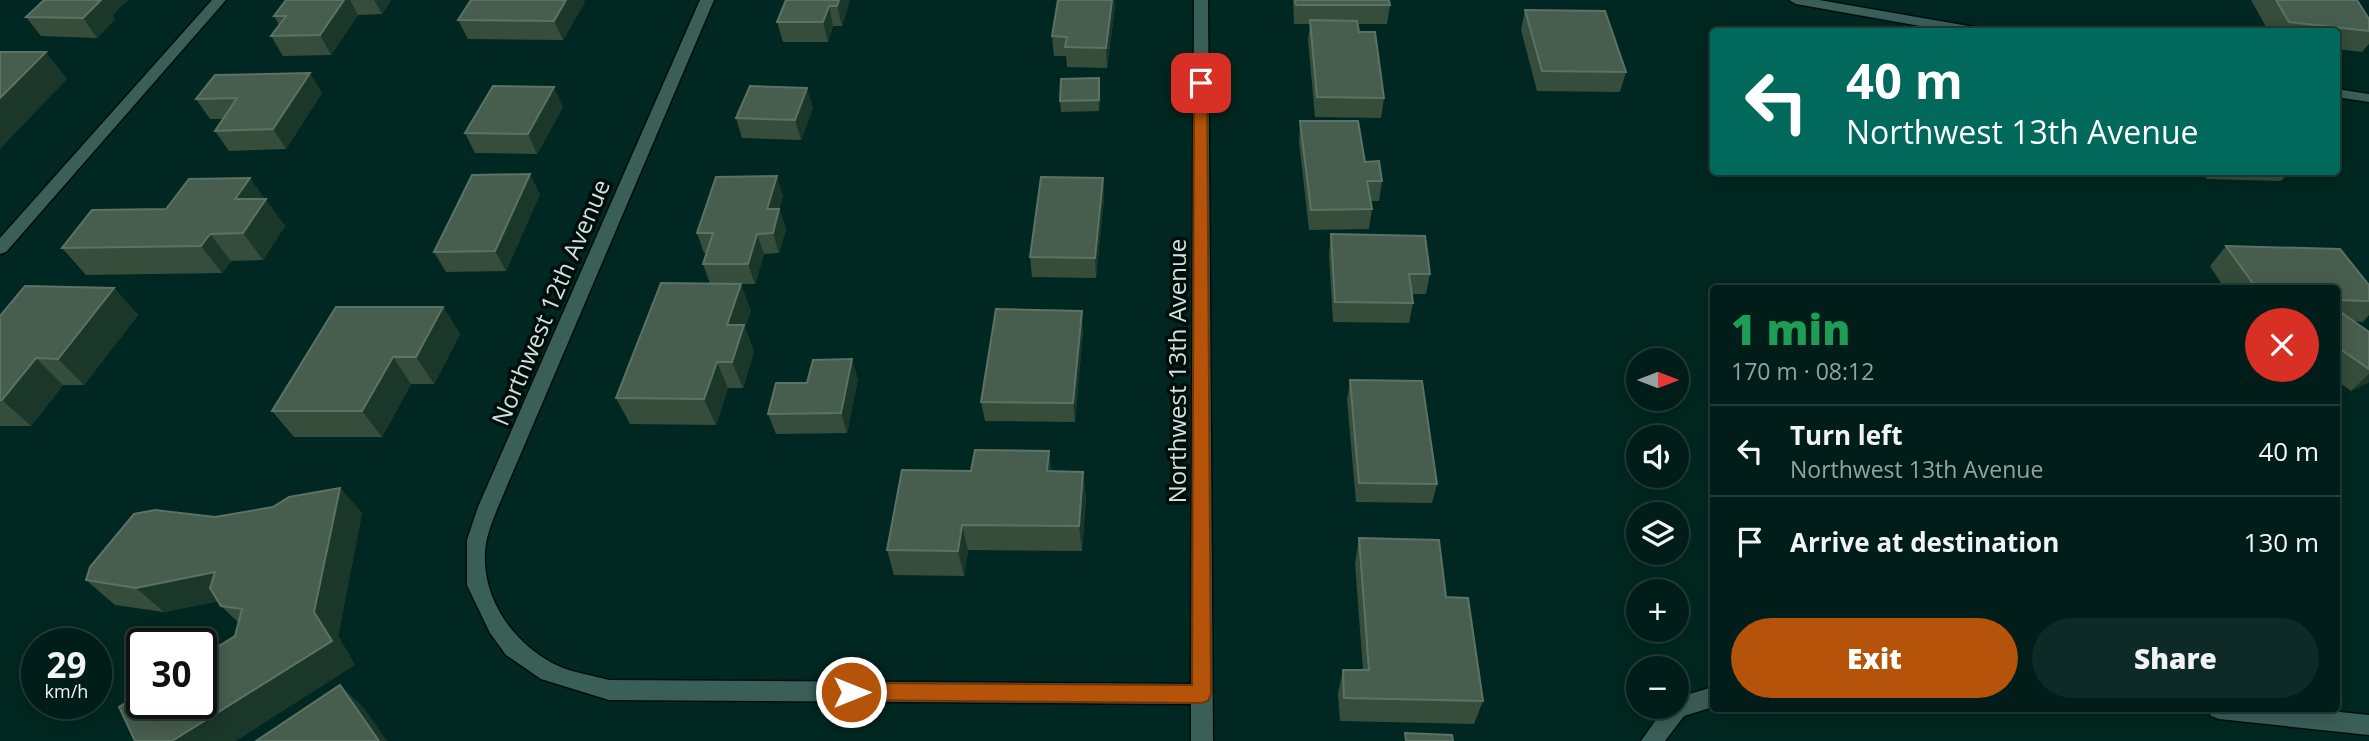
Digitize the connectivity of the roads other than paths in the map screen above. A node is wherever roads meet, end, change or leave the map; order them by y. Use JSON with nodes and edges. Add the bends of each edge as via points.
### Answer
{"nodes":[{"id":1,"x":219,"y":0,"type":"edge"},
{"id":2,"x":707,"y":0,"type":"edge"},
{"id":3,"x":1201,"y":0,"type":"edge"},
{"id":4,"x":1796,"y":0,"type":"edge"},
{"id":5,"x":1957,"y":28,"type":"edge"},
{"id":6,"x":2340,"y":94,"type":"edge"},
{"id":7,"x":2369,"y":98,"type":"edge"},
{"id":8,"x":0,"y":248,"type":"edge"},
{"id":9,"x":1201,"y":694,"type":"junction"},
{"id":10,"x":1710,"y":698,"type":"edge"},
{"id":11,"x":2247,"y":712,"type":"edge"},
{"id":12,"x":2369,"y":725,"type":"edge"},
{"id":13,"x":1202,"y":741,"type":"edge"},
{"id":14,"x":1652,"y":741,"type":"edge"}],
"edges":[{"from":1,"to":8,"type":"street"},
{"from":2,"to":9,"type":"street","name":"Northwest 12th Avenue","via":[[477,540],[477,585],[497,627],[513,648],[548,673],[609,690]]},
{"from":3,"to":9,"type":"street","name":"Northwest 13th Avenue"},
{"from":4,"to":5,"type":"street"},
{"from":6,"to":7,"type":"street"},
{"from":9,"to":13,"type":"street","name":"Northwest 13th Avenue"},
{"from":10,"to":14,"type":"street","via":[[1677,708]]},
{"from":11,"to":12,"type":"street"}]}
